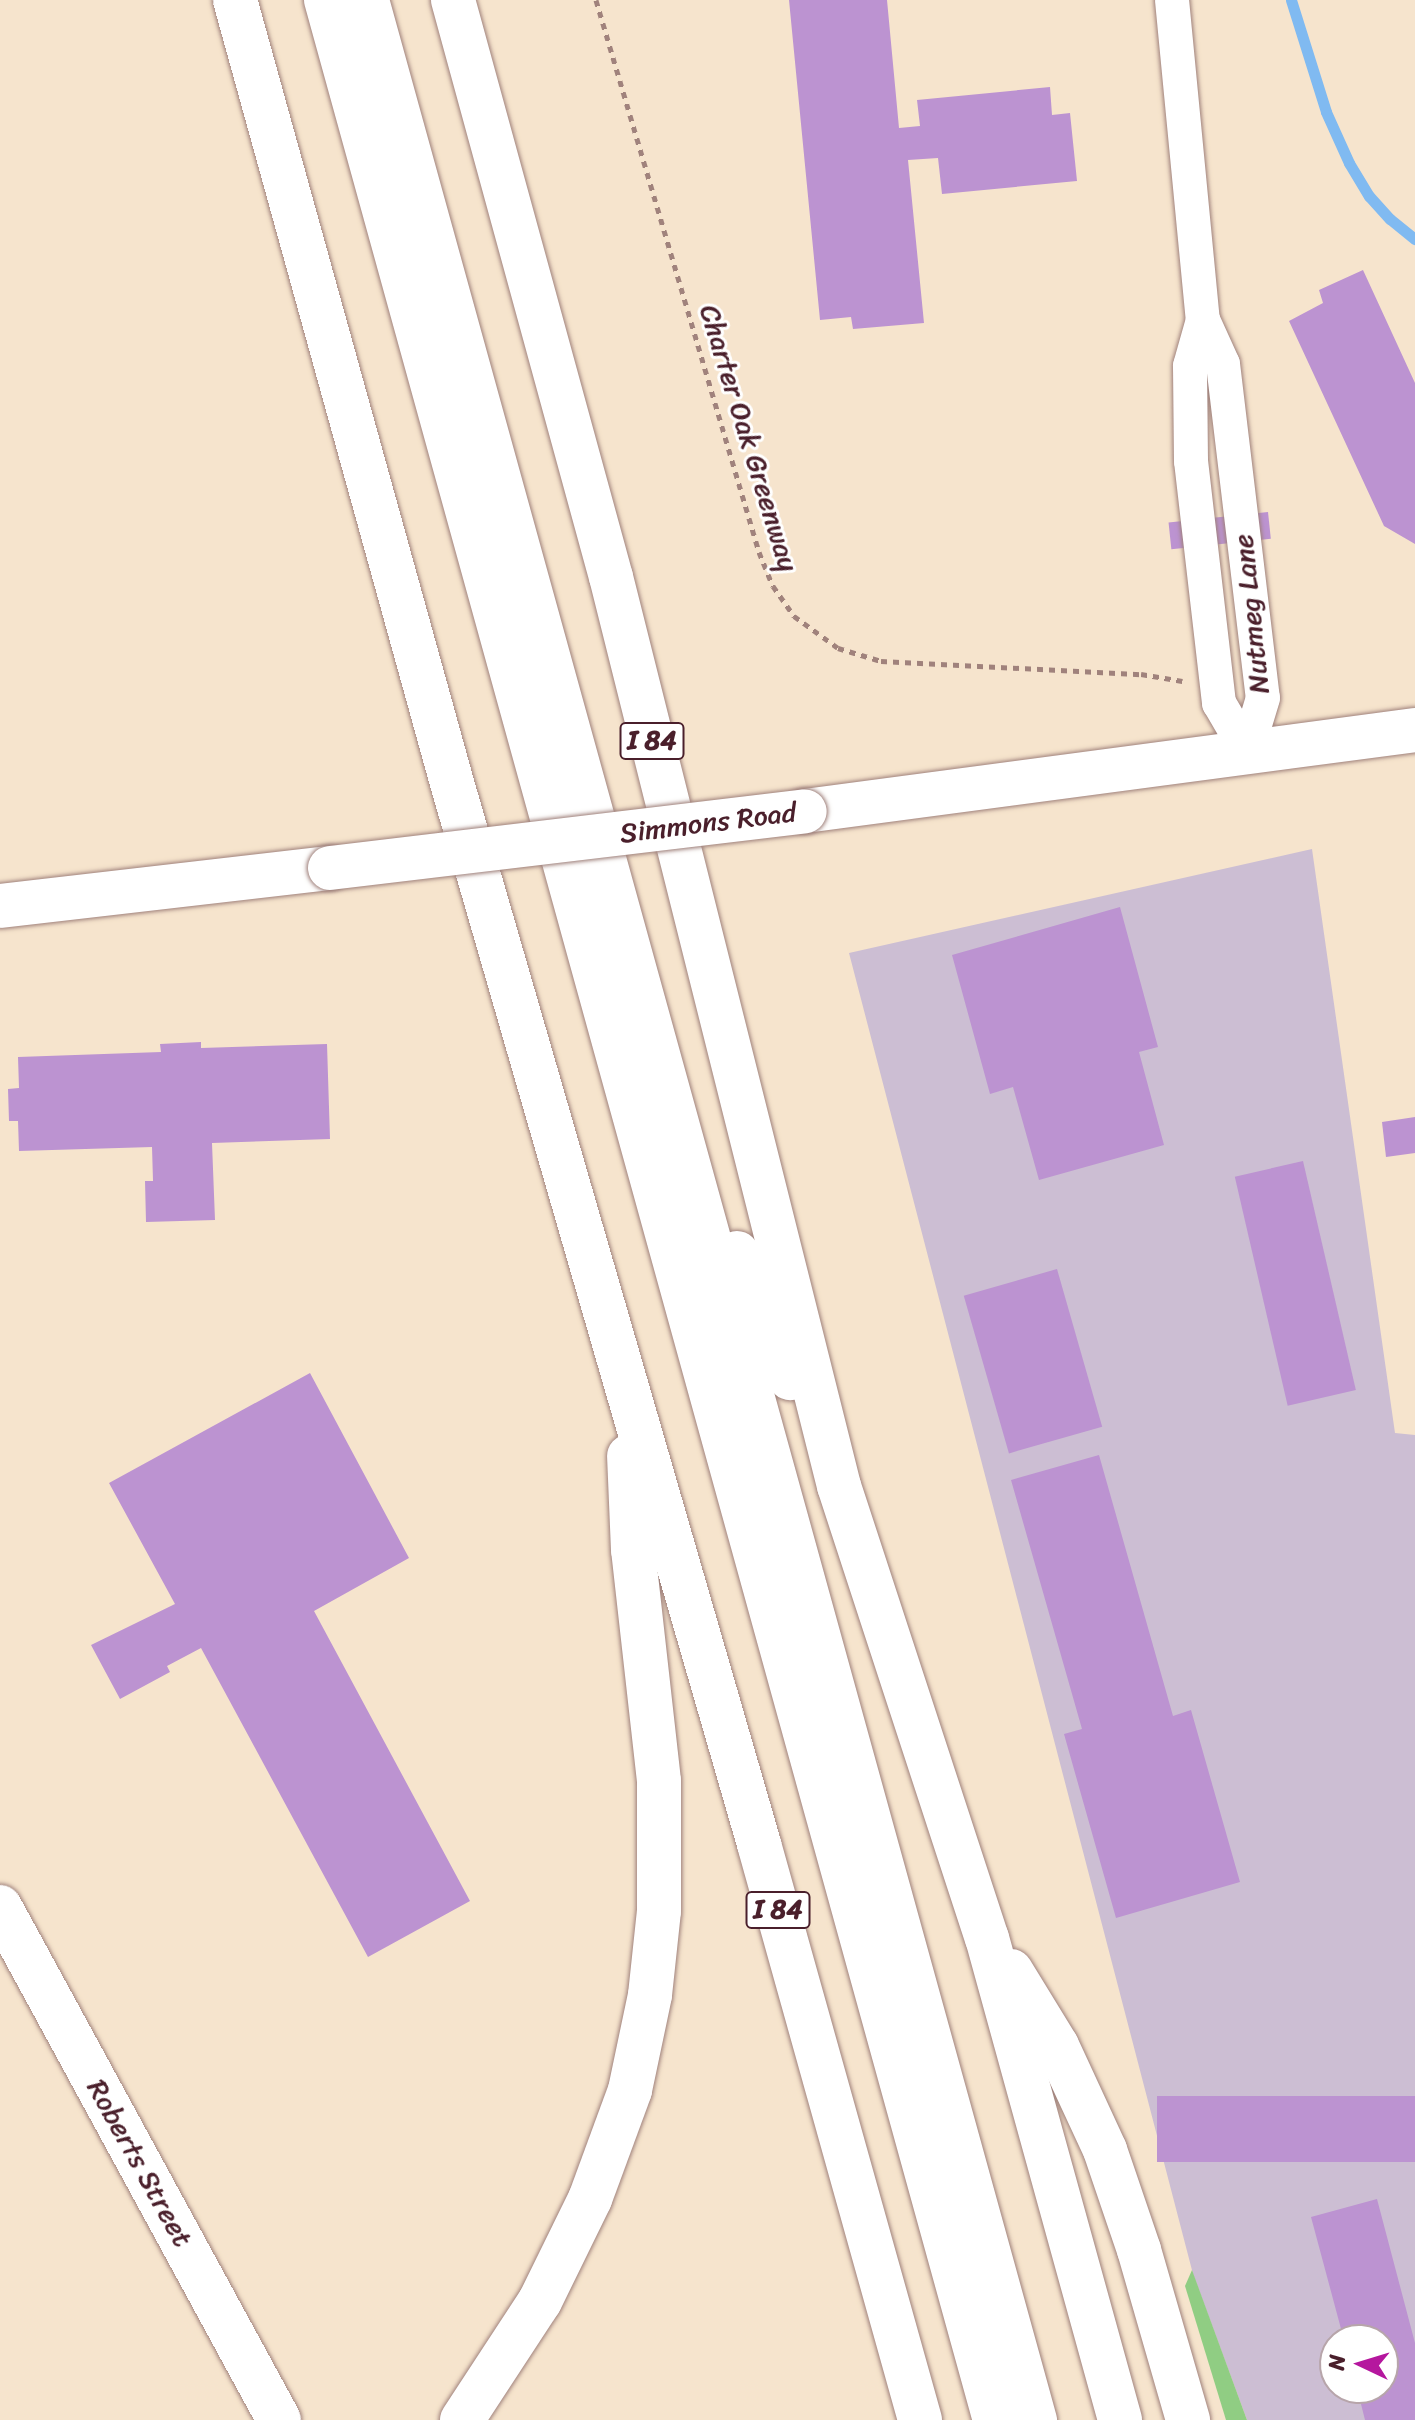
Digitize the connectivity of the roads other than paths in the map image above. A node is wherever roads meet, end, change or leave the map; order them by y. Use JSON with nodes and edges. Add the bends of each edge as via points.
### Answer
{"nodes":[{"id":1,"x":235,"y":0,"type":"edge"},
{"id":2,"x":326,"y":0,"type":"edge"},
{"id":3,"x":367,"y":0,"type":"edge"},
{"id":4,"x":453,"y":0,"type":"edge"},
{"id":5,"x":1172,"y":0,"type":"edge"},
{"id":6,"x":1203,"y":320,"type":"junction"},
{"id":7,"x":1190,"y":398,"type":"junction"},
{"id":8,"x":1227,"y":401,"type":"junction"},
{"id":9,"x":1415,"y":730,"type":"edge"},
{"id":10,"x":1247,"y":751,"type":"junction"},
{"id":11,"x":0,"y":906,"type":"edge"},
{"id":12,"x":684,"y":1153,"type":"junction"},
{"id":13,"x":630,"y":1401,"type":"junction"},
{"id":14,"x":839,"y":1486,"type":"junction"},
{"id":15,"x":0,"y":1907,"type":"edge"},
{"id":16,"x":987,"y":1938,"type":"junction"},
{"id":17,"x":279,"y":2420,"type":"edge"},
{"id":18,"x":462,"y":2420,"type":"edge"},
{"id":19,"x":920,"y":2420,"type":"edge"},
{"id":20,"x":995,"y":2420,"type":"edge"},
{"id":21,"x":1035,"y":2420,"type":"edge"},
{"id":22,"x":1120,"y":2420,"type":"edge"},
{"id":23,"x":1188,"y":2420,"type":"edge"}],
"edges":[{"from":1,"to":13,"type":"main road","number":"I 84"},
{"from":2,"to":20,"type":"main road"},
{"from":3,"to":12,"type":"main road"},
{"from":4,"to":14,"type":"main road","number":"I 84","via":[[611,577]]},
{"from":5,"to":6,"type":"street","name":"Nutmeg Lane"},
{"from":6,"to":7,"type":"street","name":"Nutmeg Lane","via":[[1190,366]]},
{"from":6,"to":8,"type":"street","name":"Nutmeg Lane","via":[[1223,364]]},
{"from":7,"to":8,"type":"street"},
{"from":7,"to":10,"type":"street","name":"Nutmeg Lane","via":[[1191,461],[1219,703]]},
{"from":8,"to":10,"type":"street","name":"Nutmeg Lane","via":[[1263,698]]},
{"from":9,"to":10,"type":"main road","name":"Simmons Road"},
{"from":10,"to":11,"type":"main road","name":"Simmons Road","bridge":true,"via":[[805,811]]},
{"from":12,"to":14,"type":"main road","via":[[718,1211]]},
{"from":12,"to":21,"type":"main road"},
{"from":13,"to":18,"type":"main road","via":[[632,1536],[659,1781],[660,1892],[650,1995],[630,2090],[590,2199],[540,2301]]},
{"from":13,"to":19,"type":"main road","number":"I 84"},
{"from":14,"to":16,"type":"main road","number":"I 84"},
{"from":15,"to":17,"type":"main road","name":"Roberts Street"},
{"from":16,"to":22,"type":"main road","number":"I 84"},
{"from":16,"to":23,"type":"main road","via":[[1057,2046],[1105,2150]]}]}
